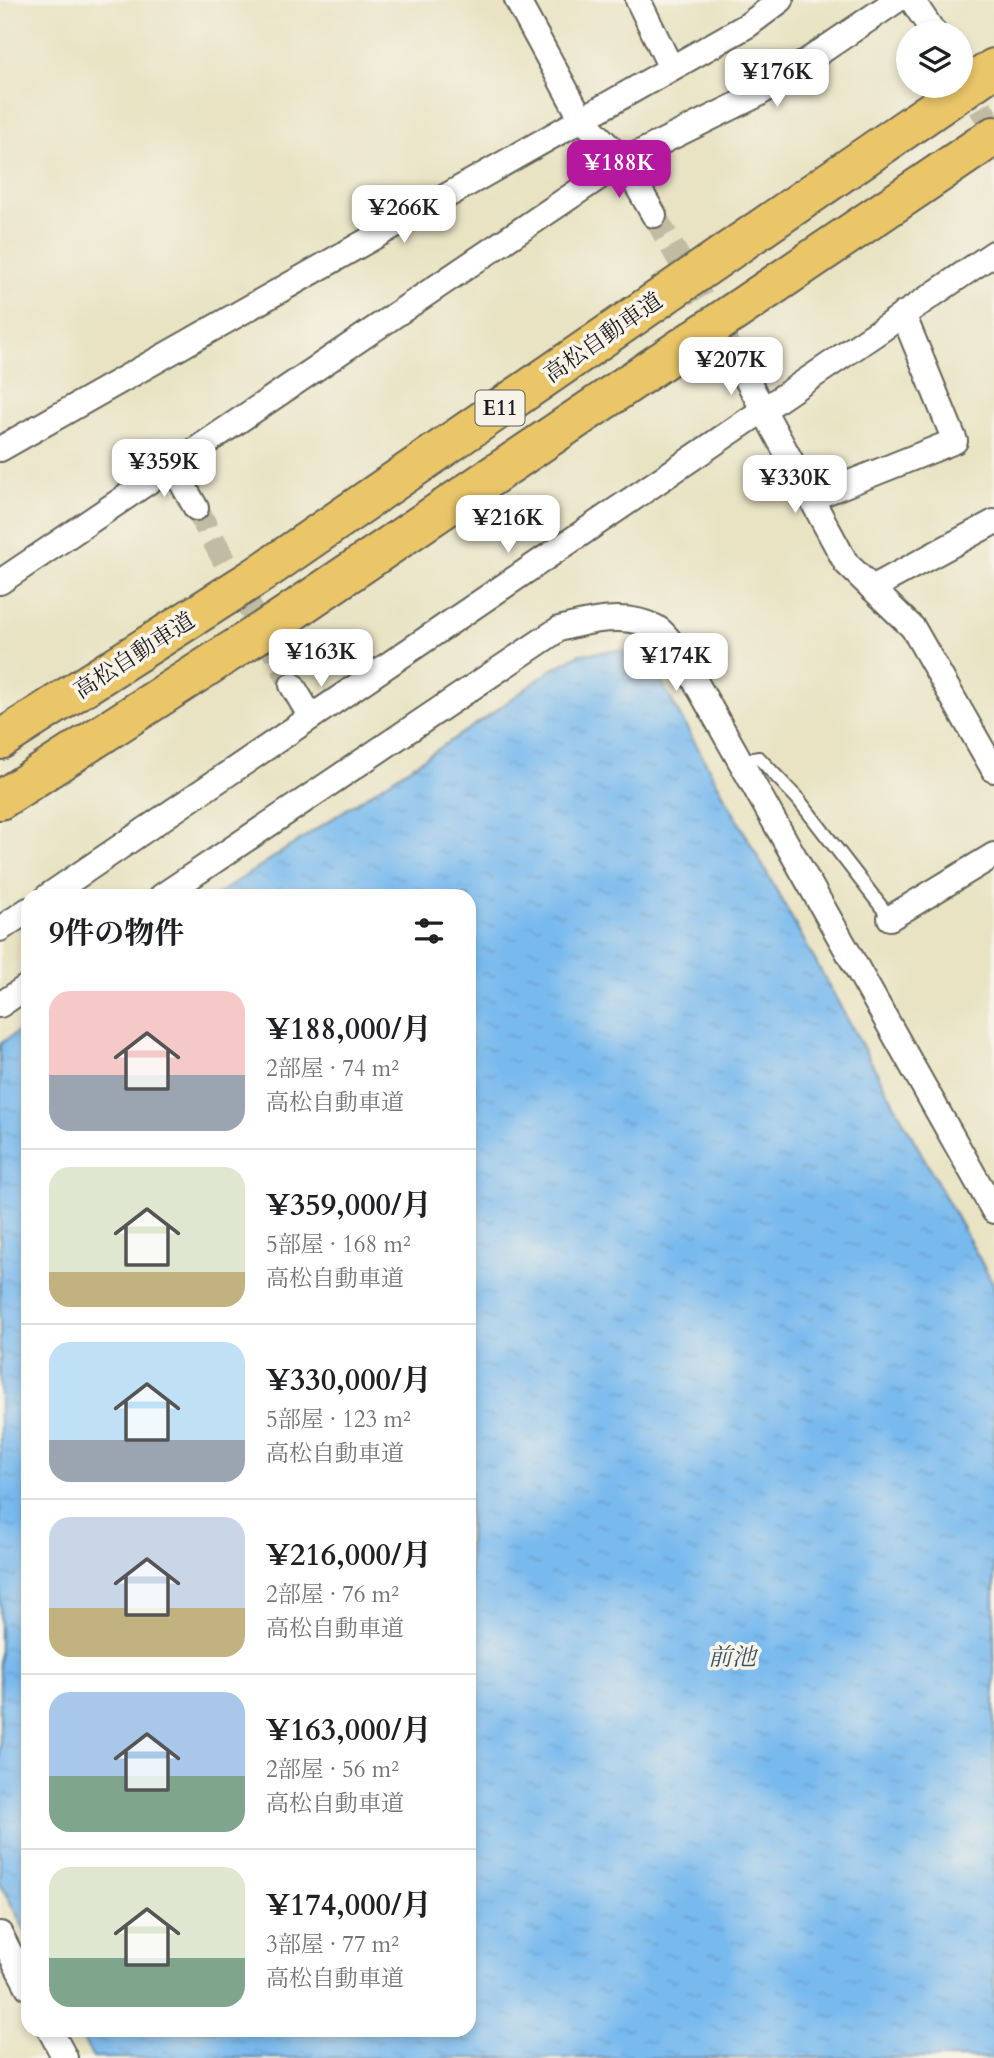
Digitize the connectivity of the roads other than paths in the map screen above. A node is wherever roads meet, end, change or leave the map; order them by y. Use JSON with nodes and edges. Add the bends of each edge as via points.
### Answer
{"nodes":[{"id":1,"x":517,"y":0,"type":"edge"},
{"id":2,"x":638,"y":0,"type":"edge"},
{"id":3,"x":781,"y":0,"type":"edge"},
{"id":4,"x":897,"y":0,"type":"edge"},
{"id":5,"x":912,"y":0,"type":"edge"},
{"id":6,"x":926,"y":21,"type":"edge"},
{"id":7,"x":671,"y":68,"type":"junction"},
{"id":8,"x":994,"y":68,"type":"edge"},
{"id":9,"x":581,"y":118,"type":"junction"},
{"id":10,"x":994,"y":136,"type":"edge"},
{"id":11,"x":623,"y":161,"type":"junction"},
{"id":12,"x":654,"y":215,"type":"tunnel mouth"},
{"id":13,"x":994,"y":253,"type":"edge"},
{"id":14,"x":903,"y":314,"type":"junction"},
{"id":15,"x":738,"y":363,"type":"tunnel mouth"},
{"id":16,"x":764,"y":408,"type":"junction"},
{"id":17,"x":0,"y":449,"type":"edge"},
{"id":18,"x":173,"y":467,"type":"junction"},
{"id":19,"x":812,"y":498,"type":"junction"},
{"id":20,"x":196,"y":508,"type":"tunnel mouth"},
{"id":21,"x":994,"y":522,"type":"edge"},
{"id":22,"x":0,"y":582,"type":"edge"},
{"id":23,"x":872,"y":588,"type":"junction"},
{"id":24,"x":292,"y":685,"type":"tunnel mouth"},
{"id":25,"x":311,"y":717,"type":"junction"},
{"id":26,"x":0,"y":740,"type":"edge"},
{"id":27,"x":740,"y":761,"type":"junction"},
{"id":28,"x":994,"y":770,"type":"edge"},
{"id":29,"x":0,"y":800,"type":"edge"},
{"id":30,"x":994,"y":855,"type":"edge"},
{"id":31,"x":58,"y":889,"type":"edge"},
{"id":32,"x":172,"y":889,"type":"edge"},
{"id":33,"x":21,"y":914,"type":"edge"},
{"id":34,"x":890,"y":918,"type":"joint"},
{"id":35,"x":0,"y":928,"type":"edge"},
{"id":36,"x":21,"y":991,"type":"edge"},
{"id":37,"x":0,"y":1005,"type":"edge"},
{"id":38,"x":994,"y":1211,"type":"edge"},
{"id":39,"x":0,"y":1934,"type":"edge"},
{"id":40,"x":21,"y":1974,"type":"edge"},
{"id":41,"x":54,"y":2037,"type":"edge"},
{"id":42,"x":65,"y":2058,"type":"edge"}],
"edges":[{"from":1,"to":9,"type":"street"},
{"from":2,"to":7,"type":"street"},
{"from":3,"to":7,"type":"street","via":[[748,25]]},
{"from":4,"to":11,"type":"street","via":[[757,95]]},
{"from":5,"to":6,"type":"street"},
{"from":7,"to":9,"type":"street"},
{"from":8,"to":26,"type":"highway","name":"高松自動車道","number":"E11","via":[[257,576]]},
{"from":9,"to":11,"type":"street"},
{"from":9,"to":17,"type":"street"},
{"from":10,"to":29,"type":"highway","number":"E11","via":[[284,617]]},
{"from":11,"to":12,"type":"street"},
{"from":11,"to":18,"type":"street"},
{"from":13,"to":14,"type":"street"},
{"from":14,"to":16,"type":"street"},
{"from":14,"to":19,"type":"street","via":[[955,441]]},
{"from":15,"to":16,"type":"street"},
{"from":16,"to":19,"type":"street"},
{"from":16,"to":25,"type":"street"},
{"from":18,"to":20,"type":"street"},
{"from":18,"to":22,"type":"street"},
{"from":19,"to":23,"type":"street","via":[[846,563]]},
{"from":21,"to":23,"type":"street"},
{"from":23,"to":28,"type":"street","via":[[913,628]]},
{"from":24,"to":25,"type":"street"},
{"from":25,"to":31,"type":"street"},
{"from":27,"to":32,"type":"street","via":[[681,656],[656,627],[625,620],[592,620],[559,629],[531,646]]},
{"from":27,"to":34,"type":"lane","via":[[759,758],[775,774]]},
{"from":27,"to":38,"type":"street"},
{"from":30,"to":34,"type":"street"},
{"from":33,"to":35,"type":"street"},
{"from":36,"to":37,"type":"street"},
{"from":39,"to":40,"type":"street"},
{"from":41,"to":42,"type":"street"}]}
